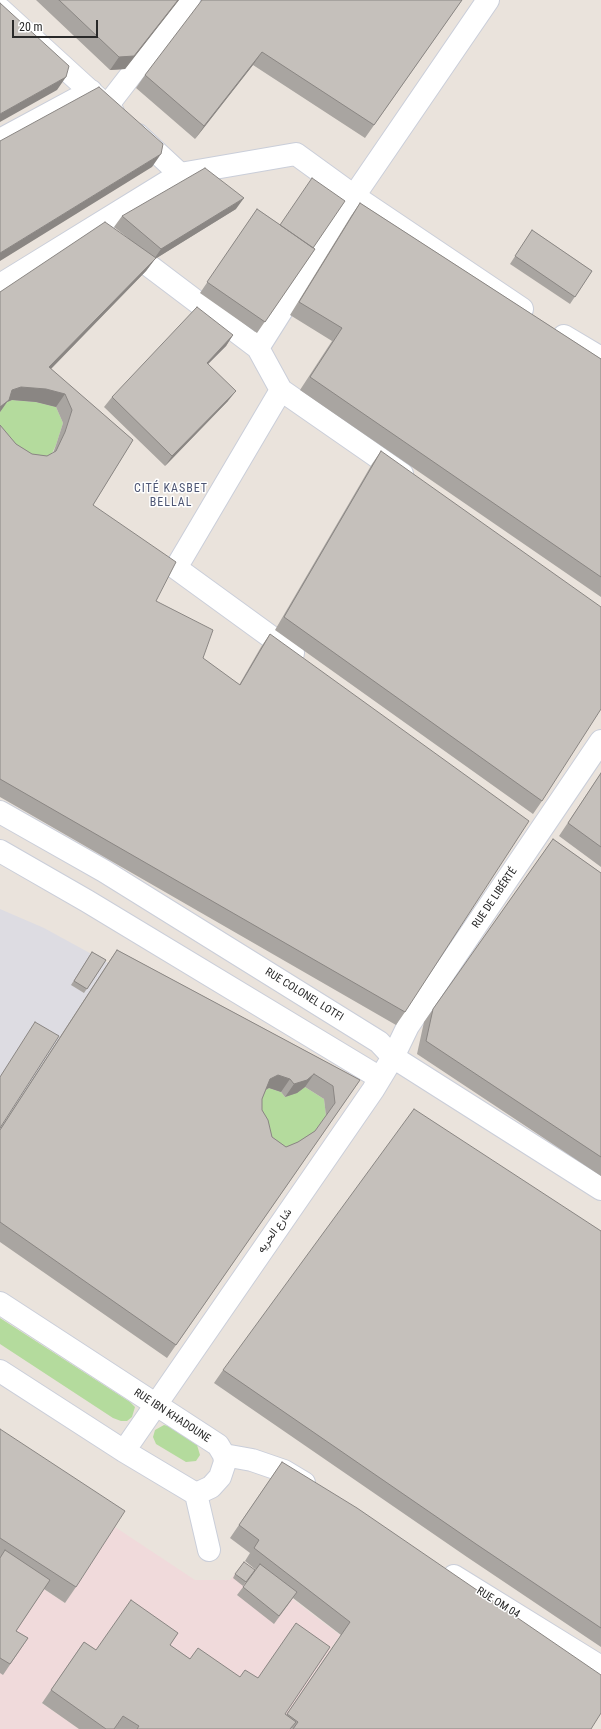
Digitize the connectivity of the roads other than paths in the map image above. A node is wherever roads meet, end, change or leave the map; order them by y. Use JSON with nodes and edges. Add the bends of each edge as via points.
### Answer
{"nodes":[{"id":1,"x":189,"y":0,"type":"edge"},
{"id":2,"x":488,"y":0,"type":"edge"},
{"id":3,"x":0,"y":9,"type":"edge"},
{"id":4,"x":91,"y":91,"type":"junction"},
{"id":5,"x":106,"y":106,"type":"junction"},
{"id":6,"x":0,"y":140,"type":"edge"},
{"id":7,"x":180,"y":174,"type":"junction"},
{"id":8,"x":354,"y":196,"type":"junction"},
{"id":9,"x":96,"y":226,"type":"junction"},
{"id":10,"x":0,"y":285,"type":"edge"},
{"id":11,"x":258,"y":348,"type":"junction"},
{"id":12,"x":601,"y":358,"type":"edge"},
{"id":13,"x":281,"y":390,"type":"junction"},
{"id":14,"x":418,"y":486,"type":"edge"},
{"id":15,"x":310,"y":665,"type":"edge"},
{"id":16,"x":601,"y":741,"type":"edge"},
{"id":17,"x":0,"y":812,"type":"edge"},
{"id":18,"x":533,"y":827,"type":"junction"},
{"id":19,"x":558,"y":845,"type":"edge"},
{"id":20,"x":0,"y":851,"type":"edge"},
{"id":21,"x":104,"y":871,"type":"junction"},
{"id":22,"x":87,"y":901,"type":"junction"},
{"id":23,"x":393,"y":1057,"type":"junction"},
{"id":24,"x":380,"y":1078,"type":"junction"},
{"id":25,"x":601,"y":1189,"type":"edge"},
{"id":26,"x":0,"y":1303,"type":"edge"},
{"id":27,"x":0,"y":1371,"type":"edge"},
{"id":28,"x":156,"y":1405,"type":"junction"},
{"id":29,"x":124,"y":1451,"type":"junction"},
{"id":30,"x":224,"y":1455,"type":"junction"},
{"id":31,"x":318,"y":1492,"type":"edge"},
{"id":32,"x":196,"y":1494,"type":"junction"},
{"id":33,"x":209,"y":1550,"type":"dead end"},
{"id":34,"x":439,"y":1567,"type":"edge"},
{"id":35,"x":601,"y":1667,"type":"edge"}],
"edges":[{"from":1,"to":5,"type":"street"},
{"from":2,"to":8,"type":"street"},
{"from":3,"to":4,"type":"street"},
{"from":4,"to":5,"type":"street"},
{"from":4,"to":6,"type":"street"},
{"from":5,"to":7,"type":"street"},
{"from":7,"to":8,"type":"street","via":[[296,154]]},
{"from":7,"to":9,"type":"street"},
{"from":8,"to":11,"type":"street"},
{"from":8,"to":12,"type":"street"},
{"from":9,"to":10,"type":"street"},
{"from":9,"to":11,"type":"street"},
{"from":11,"to":13,"type":"street"},
{"from":13,"to":14,"type":"street"},
{"from":13,"to":15,"type":"street","via":[[176,568]]},
{"from":16,"to":18,"type":"street","name":"RUE DE LIBÉRTÉ"},
{"from":17,"to":21,"type":"street","name":"RUE COLONEL LOTFI"},
{"from":18,"to":19,"type":"street"},
{"from":18,"to":23,"type":"street","name":"RUE DE LIBÉRTÉ","via":[[408,1026]]},
{"from":20,"to":22,"type":"street"},
{"from":21,"to":22,"type":"street"},
{"from":21,"to":23,"type":"street","name":"RUE COLONEL LOTFI","via":[[379,1042]]},
{"from":22,"to":24,"type":"street"},
{"from":23,"to":24,"type":"street","name":"شارع الحريه"},
{"from":23,"to":25,"type":"street","name":"RUE COLONEL LOTFI"},
{"from":24,"to":28,"type":"street","name":"شارع الحريه"},
{"from":26,"to":28,"type":"street","name":"RUE IBN KHADOUNE"},
{"from":27,"to":29,"type":"street"},
{"from":28,"to":29,"type":"street","name":"شارع الحريه"},
{"from":28,"to":30,"type":"street","name":"RUE IBN KHADOUNE","via":[[218,1445]]},
{"from":29,"to":32,"type":"street"},
{"from":30,"to":31,"type":"street","via":[[252,1460],[284,1471]]},
{"from":30,"to":32,"type":"street","via":[[225,1462],[220,1477],[211,1487]]},
{"from":32,"to":33,"type":"street"},
{"from":34,"to":35,"type":"street","name":"RUE OM 04"}]}
